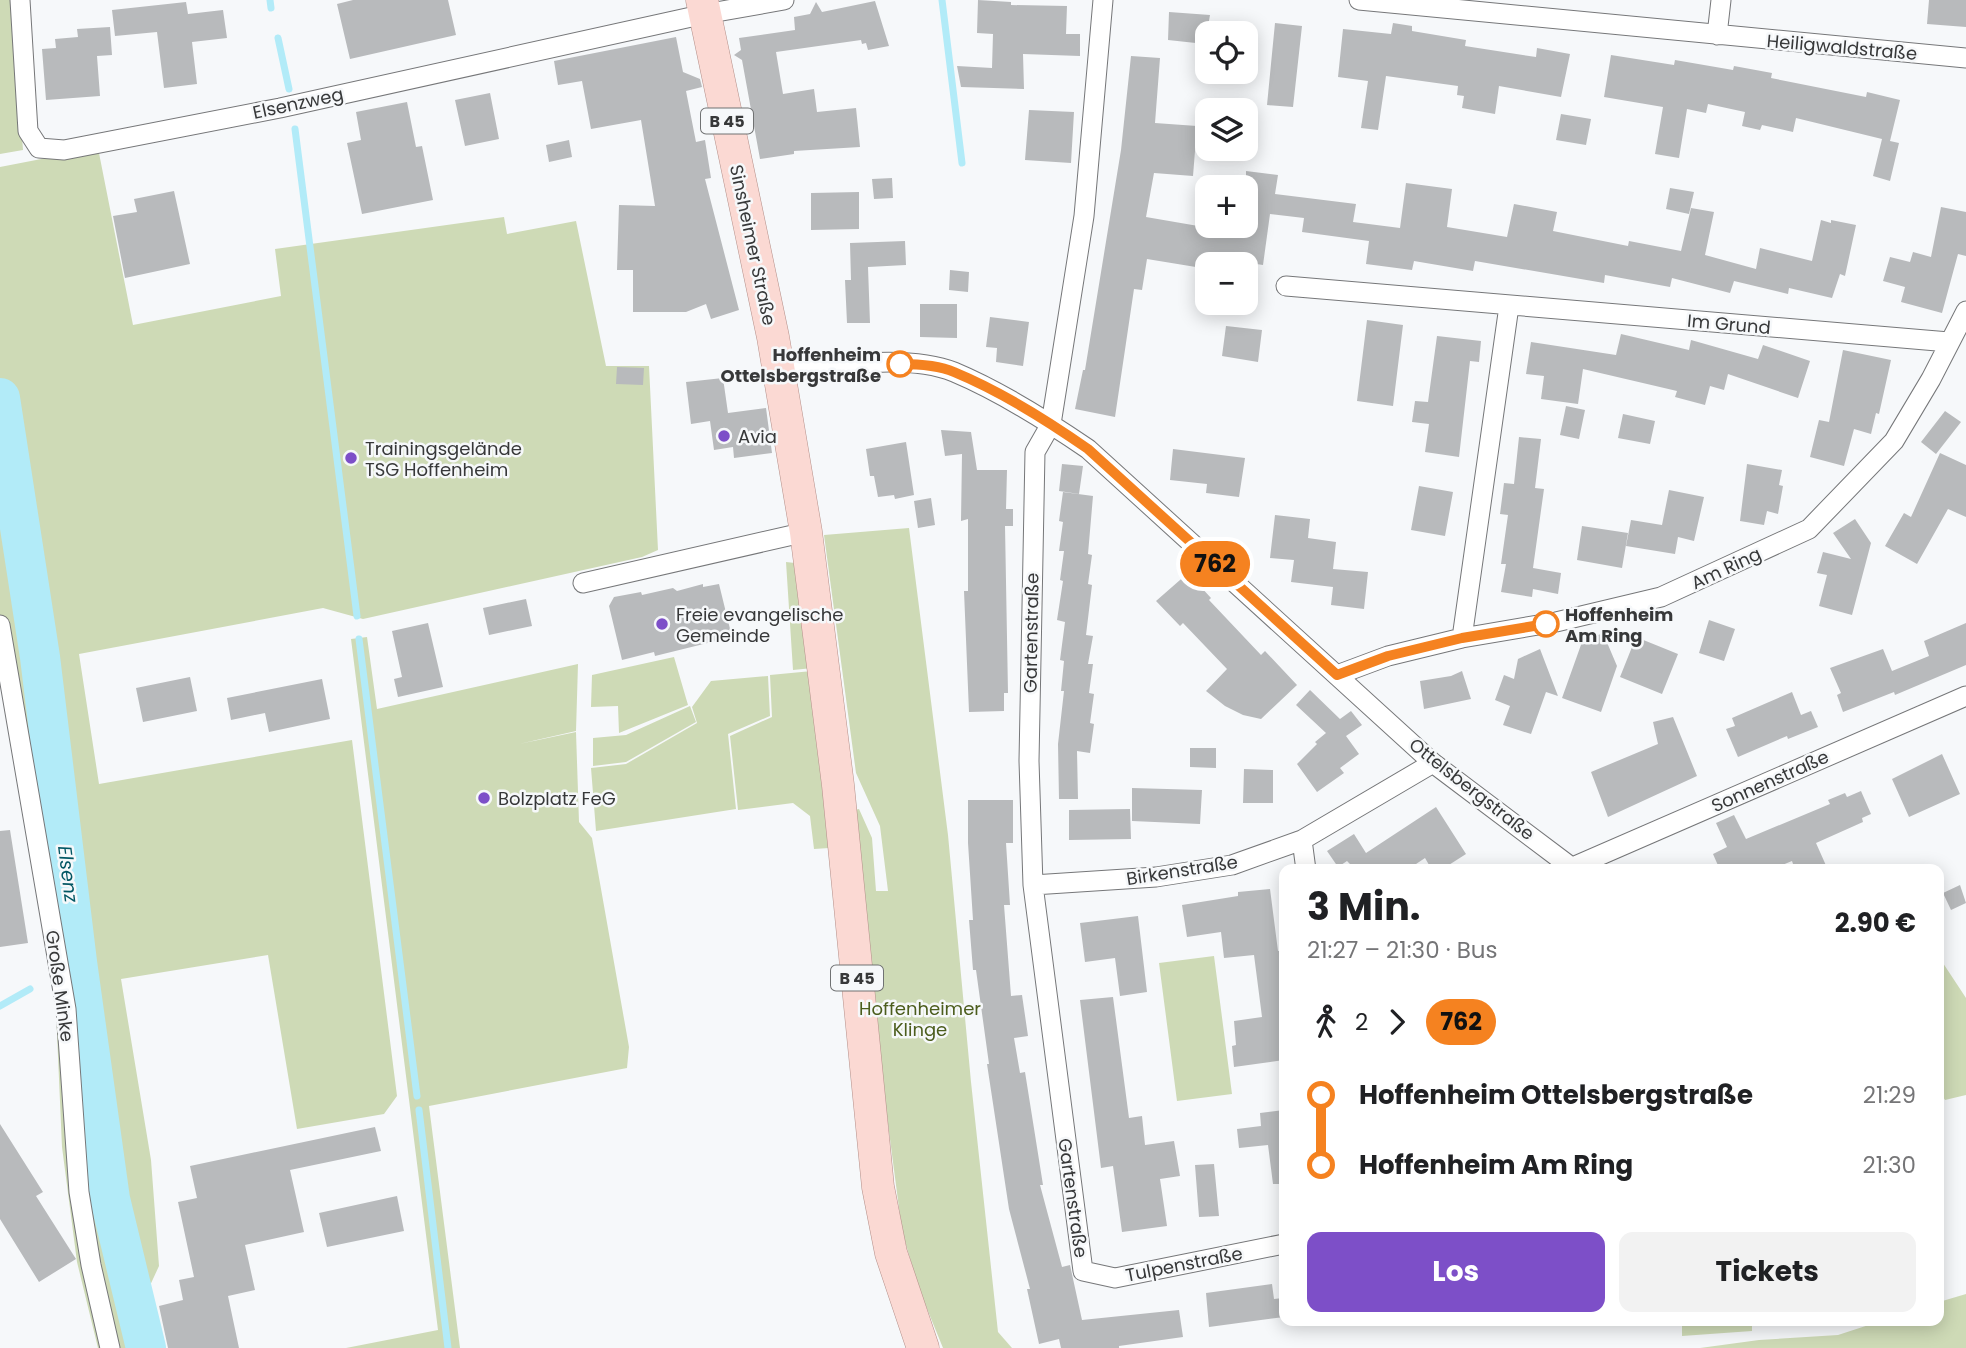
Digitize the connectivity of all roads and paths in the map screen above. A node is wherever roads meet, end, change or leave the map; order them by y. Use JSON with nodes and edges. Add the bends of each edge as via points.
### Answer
{"nodes":[{"id":1,"x":20,"y":0,"type":"edge"},
{"id":2,"x":783,"y":0,"type":"edge"},
{"id":3,"x":1103,"y":0,"type":"edge"},
{"id":4,"x":1362,"y":0,"type":"edge"},
{"id":5,"x":1721,"y":0,"type":"edge"},
{"id":6,"x":703,"y":7,"type":"edge"},
{"id":7,"x":1717,"y":35,"type":"junction"},
{"id":8,"x":1966,"y":58,"type":"edge"},
{"id":9,"x":1286,"y":286,"type":"dead end"},
{"id":10,"x":1510,"y":306,"type":"junction"},
{"id":11,"x":1966,"y":311,"type":"edge"},
{"id":12,"x":1949,"y":342,"type":"junction"},
{"id":13,"x":779,"y":373,"type":"junction"},
{"id":14,"x":1051,"y":424,"type":"junction"},
{"id":15,"x":806,"y":532,"type":"junction"},
{"id":16,"x":583,"y":583,"type":"dead end"},
{"id":17,"x":0,"y":625,"type":"edge"},
{"id":18,"x":1462,"y":638,"type":"junction"},
{"id":19,"x":1337,"y":675,"type":"junction"},
{"id":20,"x":1966,"y":696,"type":"edge"},
{"id":21,"x":1433,"y":763,"type":"junction"},
{"id":22,"x":1302,"y":840,"type":"junction"},
{"id":23,"x":1305,"y":864,"type":"edge"},
{"id":24,"x":1569,"y":864,"type":"edge"},
{"id":25,"x":1583,"y":864,"type":"edge"},
{"id":26,"x":1033,"y":885,"type":"junction"},
{"id":27,"x":1279,"y":1245,"type":"edge"},
{"id":28,"x":1083,"y":1271,"type":"joint"},
{"id":29,"x":110,"y":1348,"type":"edge"},
{"id":30,"x":923,"y":1348,"type":"edge"}],
"edges":[{"from":1,"to":6,"type":"street","name":"Elsenzweg","via":[[27,131],[39,148],[64,150],[280,108]]},
{"from":2,"to":6,"type":"street"},
{"from":3,"to":14,"type":"street","name":"Gartenstraße","via":[[1084,216]]},
{"from":4,"to":7,"type":"street","name":"Heiligwaldstraße"},
{"from":5,"to":7,"type":"street"},
{"from":6,"to":13,"type":"main road","name":"Sinsheimer Straße","number":"B 45"},
{"from":7,"to":8,"type":"street","name":"Heiligwaldstraße"},
{"from":9,"to":10,"type":"street","name":"Im Grund"},
{"from":10,"to":12,"type":"street","name":"Im Grund"},
{"from":10,"to":18,"type":"street"},
{"from":11,"to":12,"type":"street","name":"Am Ring"},
{"from":12,"to":18,"type":"street","name":"Am Ring","via":[[1894,441],[1809,529],[1661,597]]},
{"from":13,"to":14,"type":"street","name":"Ottelsbergstraße","via":[[868,362],[923,365],[953,371]]},
{"from":13,"to":15,"type":"main road","name":"Sinsheimer Straße","number":"B 45"},
{"from":14,"to":19,"type":"street","name":"Ottelsbergstraße","via":[[1088,449]]},
{"from":14,"to":26,"type":"street","name":"Gartenstraße","via":[[1035,452],[1029,761]]},
{"from":15,"to":16,"type":"street"},
{"from":15,"to":30,"type":"main road","name":"Sinsheimer Straße","number":"B 45","via":[[838,785],[878,1187],[891,1253]]},
{"from":17,"to":29,"type":"street","name":"Große Minke","via":[[66,1009],[79,1192]]},
{"from":18,"to":19,"type":"street","name":"Am Ring","via":[[1388,656]]},
{"from":19,"to":21,"type":"street","name":"Ottelsbergstraße"},
{"from":20,"to":25,"type":"street","name":"Sonnenstraße"},
{"from":21,"to":22,"type":"street","name":"Birkenstraße"},
{"from":21,"to":24,"type":"street","name":"Ottelsbergstraße"},
{"from":22,"to":23,"type":"street"},
{"from":22,"to":26,"type":"street","name":"Birkenstraße","via":[[1231,865],[1156,877]]},
{"from":26,"to":28,"type":"street","name":"Gartenstraße"},
{"from":27,"to":28,"type":"street","name":"Tulpenstraße","via":[[1115,1278]]}]}
